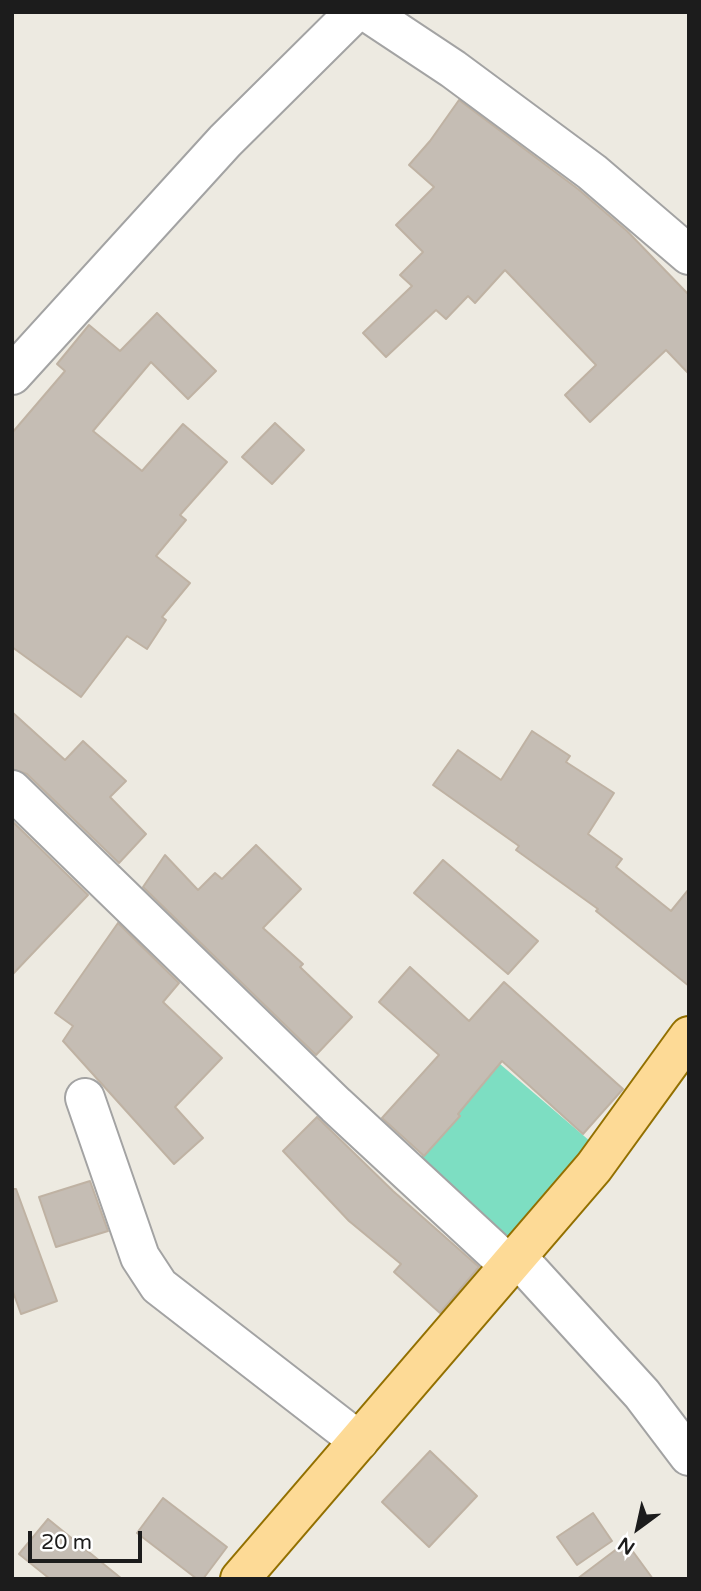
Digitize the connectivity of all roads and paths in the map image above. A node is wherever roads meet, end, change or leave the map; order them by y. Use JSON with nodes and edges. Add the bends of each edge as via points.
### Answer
{"nodes":[{"id":1,"x":355,"y":12,"type":"edge"},
{"id":2,"x":367,"y":12,"type":"edge"},
{"id":3,"x":689,"y":255,"type":"edge"},
{"id":4,"x":12,"y":375,"type":"edge"},
{"id":5,"x":12,"y":790,"type":"edge"},
{"id":6,"x":689,"y":1035,"type":"edge"},
{"id":7,"x":85,"y":1098,"type":"dead end"},
{"id":8,"x":514,"y":1261,"type":"junction"},
{"id":9,"x":359,"y":1441,"type":"junction"},
{"id":10,"x":689,"y":1456,"type":"edge"},
{"id":11,"x":241,"y":1578,"type":"edge"}],
"edges":[{"from":1,"to":4,"type":"street","via":[[225,141]]},
{"from":2,"to":3,"type":"street","via":[[592,172]]},
{"from":5,"to":8,"type":"street","via":[[336,1105]]},
{"from":6,"to":8,"type":"main road","via":[[594,1167]]},
{"from":7,"to":9,"type":"street","via":[[140,1257],[159,1286]]},
{"from":8,"to":9,"type":"main road"},
{"from":8,"to":10,"type":"street","via":[[642,1394]]},
{"from":9,"to":11,"type":"main road"}]}
